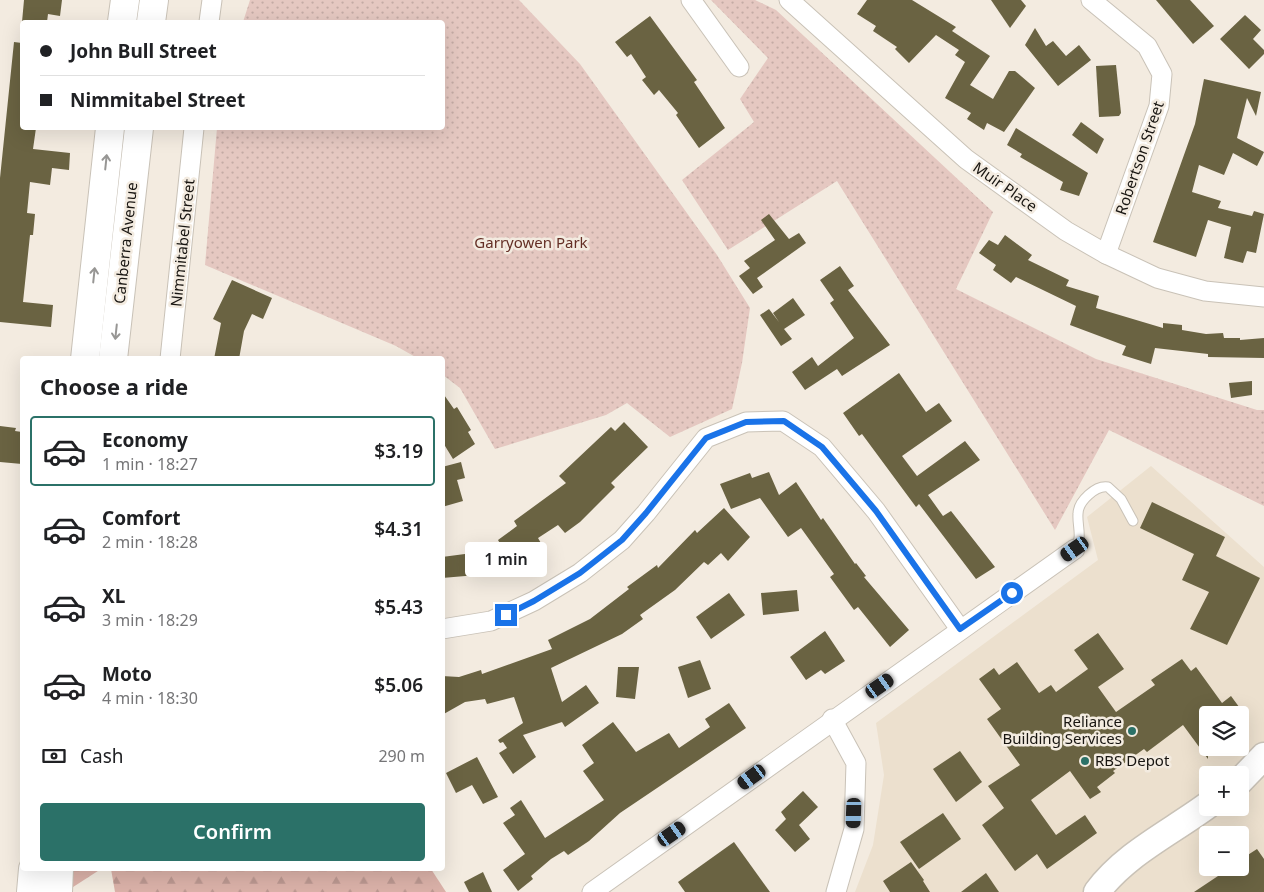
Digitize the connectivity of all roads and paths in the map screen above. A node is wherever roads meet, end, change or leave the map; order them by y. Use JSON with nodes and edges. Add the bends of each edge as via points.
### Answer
{"nodes":[{"id":1,"x":124,"y":0,"type":"edge"},
{"id":2,"x":154,"y":0,"type":"edge"},
{"id":3,"x":212,"y":0,"type":"edge"},
{"id":4,"x":691,"y":0,"type":"edge"},
{"id":5,"x":789,"y":0,"type":"edge"},
{"id":6,"x":1091,"y":0,"type":"edge"},
{"id":7,"x":122,"y":20,"type":"edge"},
{"id":8,"x":151,"y":20,"type":"edge"},
{"id":9,"x":209,"y":20,"type":"edge"},
{"id":10,"x":739,"y":67,"type":"dead end"},
{"id":11,"x":110,"y":130,"type":"edge"},
{"id":12,"x":139,"y":130,"type":"edge"},
{"id":13,"x":194,"y":130,"type":"edge"},
{"id":14,"x":1106,"y":254,"type":"junction"},
{"id":15,"x":1264,"y":297,"type":"edge"},
{"id":16,"x":85,"y":356,"type":"edge"},
{"id":17,"x":113,"y":356,"type":"edge"},
{"id":18,"x":170,"y":356,"type":"edge"},
{"id":19,"x":1133,"y":521,"type":"dead end"},
{"id":20,"x":1075,"y":549,"type":"joint"},
{"id":21,"x":445,"y":629,"type":"edge"},
{"id":22,"x":960,"y":629,"type":"junction"},
{"id":23,"x":832,"y":720,"type":"junction"},
{"id":24,"x":1264,"y":756,"type":"edge"},
{"id":25,"x":1249,"y":772,"type":"edge"},
{"id":26,"x":1199,"y":811,"type":"edge"},
{"id":27,"x":33,"y":871,"type":"edge"},
{"id":28,"x":59,"y":871,"type":"edge"},
{"id":29,"x":31,"y":892,"type":"edge"},
{"id":30,"x":58,"y":892,"type":"edge"},
{"id":31,"x":592,"y":892,"type":"edge"},
{"id":32,"x":836,"y":892,"type":"edge"},
{"id":33,"x":1097,"y":892,"type":"edge"}],
"edges":[{"from":1,"to":7,"type":"highway"},
{"from":2,"to":8,"type":"highway"},
{"from":3,"to":9,"type":"street"},
{"from":4,"to":10,"type":"street"},
{"from":5,"to":14,"type":"street","name":"Muir Place","via":[[966,159],[1066,231]]},
{"from":6,"to":14,"type":"street","name":"Robertson Street","via":[[1147,46],[1162,74],[1159,106]]},
{"from":16,"to":11,"type":"highway","name":"Canberra Avenue","one_way":true},
{"from":12,"to":17,"type":"highway","name":"Canberra Avenue","one_way":true},
{"from":13,"to":18,"type":"street","name":"Nimmitabel Street"},
{"from":14,"to":15,"type":"street","name":"Muir Place","via":[[1157,278],[1205,292]]},
{"from":19,"to":20,"type":"lane","via":[[1118,494],[1108,487],[1098,487],[1078,511],[1080,537]]},
{"from":20,"to":22,"type":"street"},
{"from":21,"to":22,"type":"street","via":[[491,621],[534,601],[580,573],[622,540],[706,438],[746,422],[784,421],[822,447],[876,511]]},
{"from":22,"to":23,"type":"street"},
{"from":23,"to":31,"type":"street"},
{"from":23,"to":32,"type":"street","via":[[856,763],[854,829]]},
{"from":24,"to":25,"type":"street"},
{"from":26,"to":33,"type":"street","via":[[1144,848],[1108,877]]},
{"from":27,"to":29,"type":"highway"},
{"from":28,"to":30,"type":"highway"}]}
